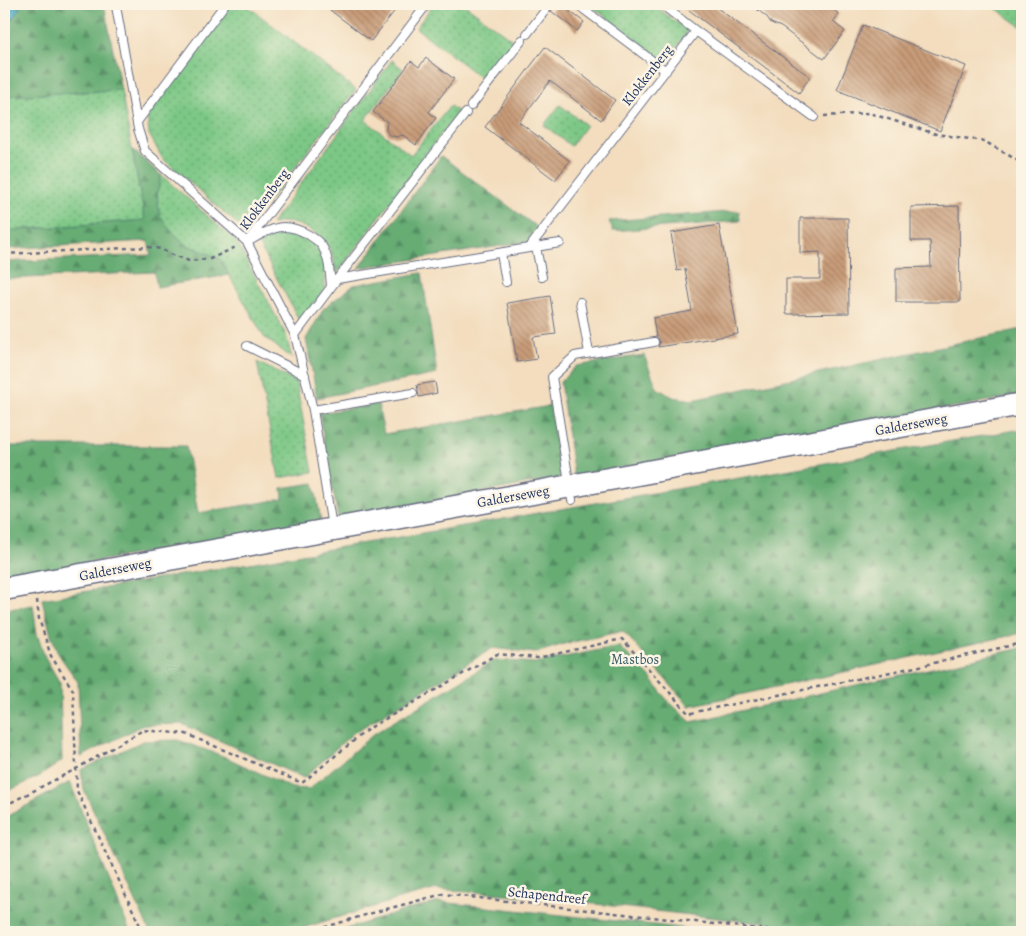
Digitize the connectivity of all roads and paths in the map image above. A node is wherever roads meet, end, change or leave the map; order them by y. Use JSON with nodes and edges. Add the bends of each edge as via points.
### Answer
{"nodes":[{"id":1,"x":118,"y":4,"type":"edge"},
{"id":2,"x":225,"y":4,"type":"edge"},
{"id":3,"x":427,"y":4,"type":"edge"},
{"id":4,"x":550,"y":4,"type":"edge"},
{"id":5,"x":661,"y":4,"type":"edge"},
{"id":6,"x":584,"y":6,"type":"edge"},
{"id":7,"x":696,"y":31,"type":"junction"},
{"id":8,"x":666,"y":71,"type":"junction"},
{"id":9,"x":814,"y":117,"type":"joint"},
{"id":10,"x":137,"y":122,"type":"junction"},
{"id":11,"x":1022,"y":164,"type":"edge"},
{"id":12,"x":246,"y":242,"type":"junction"},
{"id":13,"x":560,"y":244,"type":"dead end"},
{"id":14,"x":533,"y":248,"type":"junction"},
{"id":15,"x":501,"y":253,"type":"junction"},
{"id":16,"x":4,"y":254,"type":"edge"},
{"id":17,"x":542,"y":277,"type":"dead end"},
{"id":18,"x":337,"y":279,"type":"junction"},
{"id":19,"x":506,"y":282,"type":"dead end"},
{"id":20,"x":331,"y":287,"type":"junction"},
{"id":21,"x":580,"y":302,"type":"dead end"},
{"id":22,"x":295,"y":335,"type":"junction"},
{"id":23,"x":654,"y":342,"type":"dead end"},
{"id":24,"x":247,"y":346,"type":"dead end"},
{"id":25,"x":589,"y":354,"type":"junction"},
{"id":26,"x":304,"y":375,"type":"junction"},
{"id":27,"x":413,"y":393,"type":"dead end"},
{"id":28,"x":1022,"y":404,"type":"edge"},
{"id":29,"x":313,"y":410,"type":"junction"},
{"id":30,"x":571,"y":493,"type":"junction"},
{"id":31,"x":332,"y":529,"type":"junction"},
{"id":32,"x":34,"y":584,"type":"junction"},
{"id":33,"x":4,"y":589,"type":"edge"},
{"id":34,"x":1022,"y":643,"type":"edge"},
{"id":35,"x":76,"y":769,"type":"junction"},
{"id":36,"x":4,"y":806,"type":"edge"},
{"id":37,"x":142,"y":932,"type":"edge"},
{"id":38,"x":309,"y":932,"type":"edge"},
{"id":39,"x":787,"y":932,"type":"edge"}],
"edges":[{"from":1,"to":10,"type":"lane","name":"Klokkenberg"},
{"from":2,"to":10,"type":"lane"},
{"from":3,"to":12,"type":"lane","name":"Klokkenberg"},
{"from":4,"to":18,"type":"lane"},
{"from":5,"to":7,"type":"lane"},
{"from":6,"to":8,"type":"lane"},
{"from":7,"to":8,"type":"lane","name":"Klokkenberg"},
{"from":7,"to":9,"type":"lane"},
{"from":8,"to":14,"type":"lane","name":"Klokkenberg"},
{"from":9,"to":11,"type":"path","via":[[869,113],[936,134],[984,141]]},
{"from":10,"to":12,"type":"lane","name":"Klokkenberg","via":[[145,151]]},
{"from":12,"to":16,"type":"path","via":[[210,259],[189,261],[148,247]]},
{"from":12,"to":20,"type":"lane","name":"Klokkenberg","via":[[267,231],[289,226],[308,234],[319,241],[324,250]]},
{"from":12,"to":22,"type":"lane","name":"Klokkenberg"},
{"from":13,"to":14,"type":"lane"},
{"from":14,"to":15,"type":"lane"},
{"from":14,"to":17,"type":"lane"},
{"from":15,"to":18,"type":"lane"},
{"from":15,"to":19,"type":"lane"},
{"from":18,"to":20,"type":"lane"},
{"from":20,"to":22,"type":"lane"},
{"from":21,"to":25,"type":"lane"},
{"from":22,"to":26,"type":"lane","name":"Klokkenberg"},
{"from":23,"to":25,"type":"lane"},
{"from":24,"to":26,"type":"lane"},
{"from":25,"to":30,"type":"lane","via":[[575,356],[552,377]]},
{"from":26,"to":29,"type":"lane","name":"Klokkenberg"},
{"from":27,"to":29,"type":"lane"},
{"from":28,"to":30,"type":"street","name":"Galderseweg"},
{"from":29,"to":31,"type":"lane","name":"Klokkenberg"},
{"from":30,"to":31,"type":"street","name":"Galderseweg"},
{"from":31,"to":32,"type":"street","name":"Galderseweg"},
{"from":32,"to":33,"type":"street","name":"Galderseweg"},
{"from":32,"to":35,"type":"path","via":[[39,619],[51,656],[73,690]]},
{"from":34,"to":35,"type":"path","via":[[689,714],[622,639],[538,658],[497,654],[368,729],[302,783],[186,734],[144,730]]},
{"from":35,"to":36,"type":"path"},
{"from":35,"to":37,"type":"path","via":[[77,791]]},
{"from":38,"to":39,"type":"path","name":"Schapendreef","via":[[443,894]]}]}
